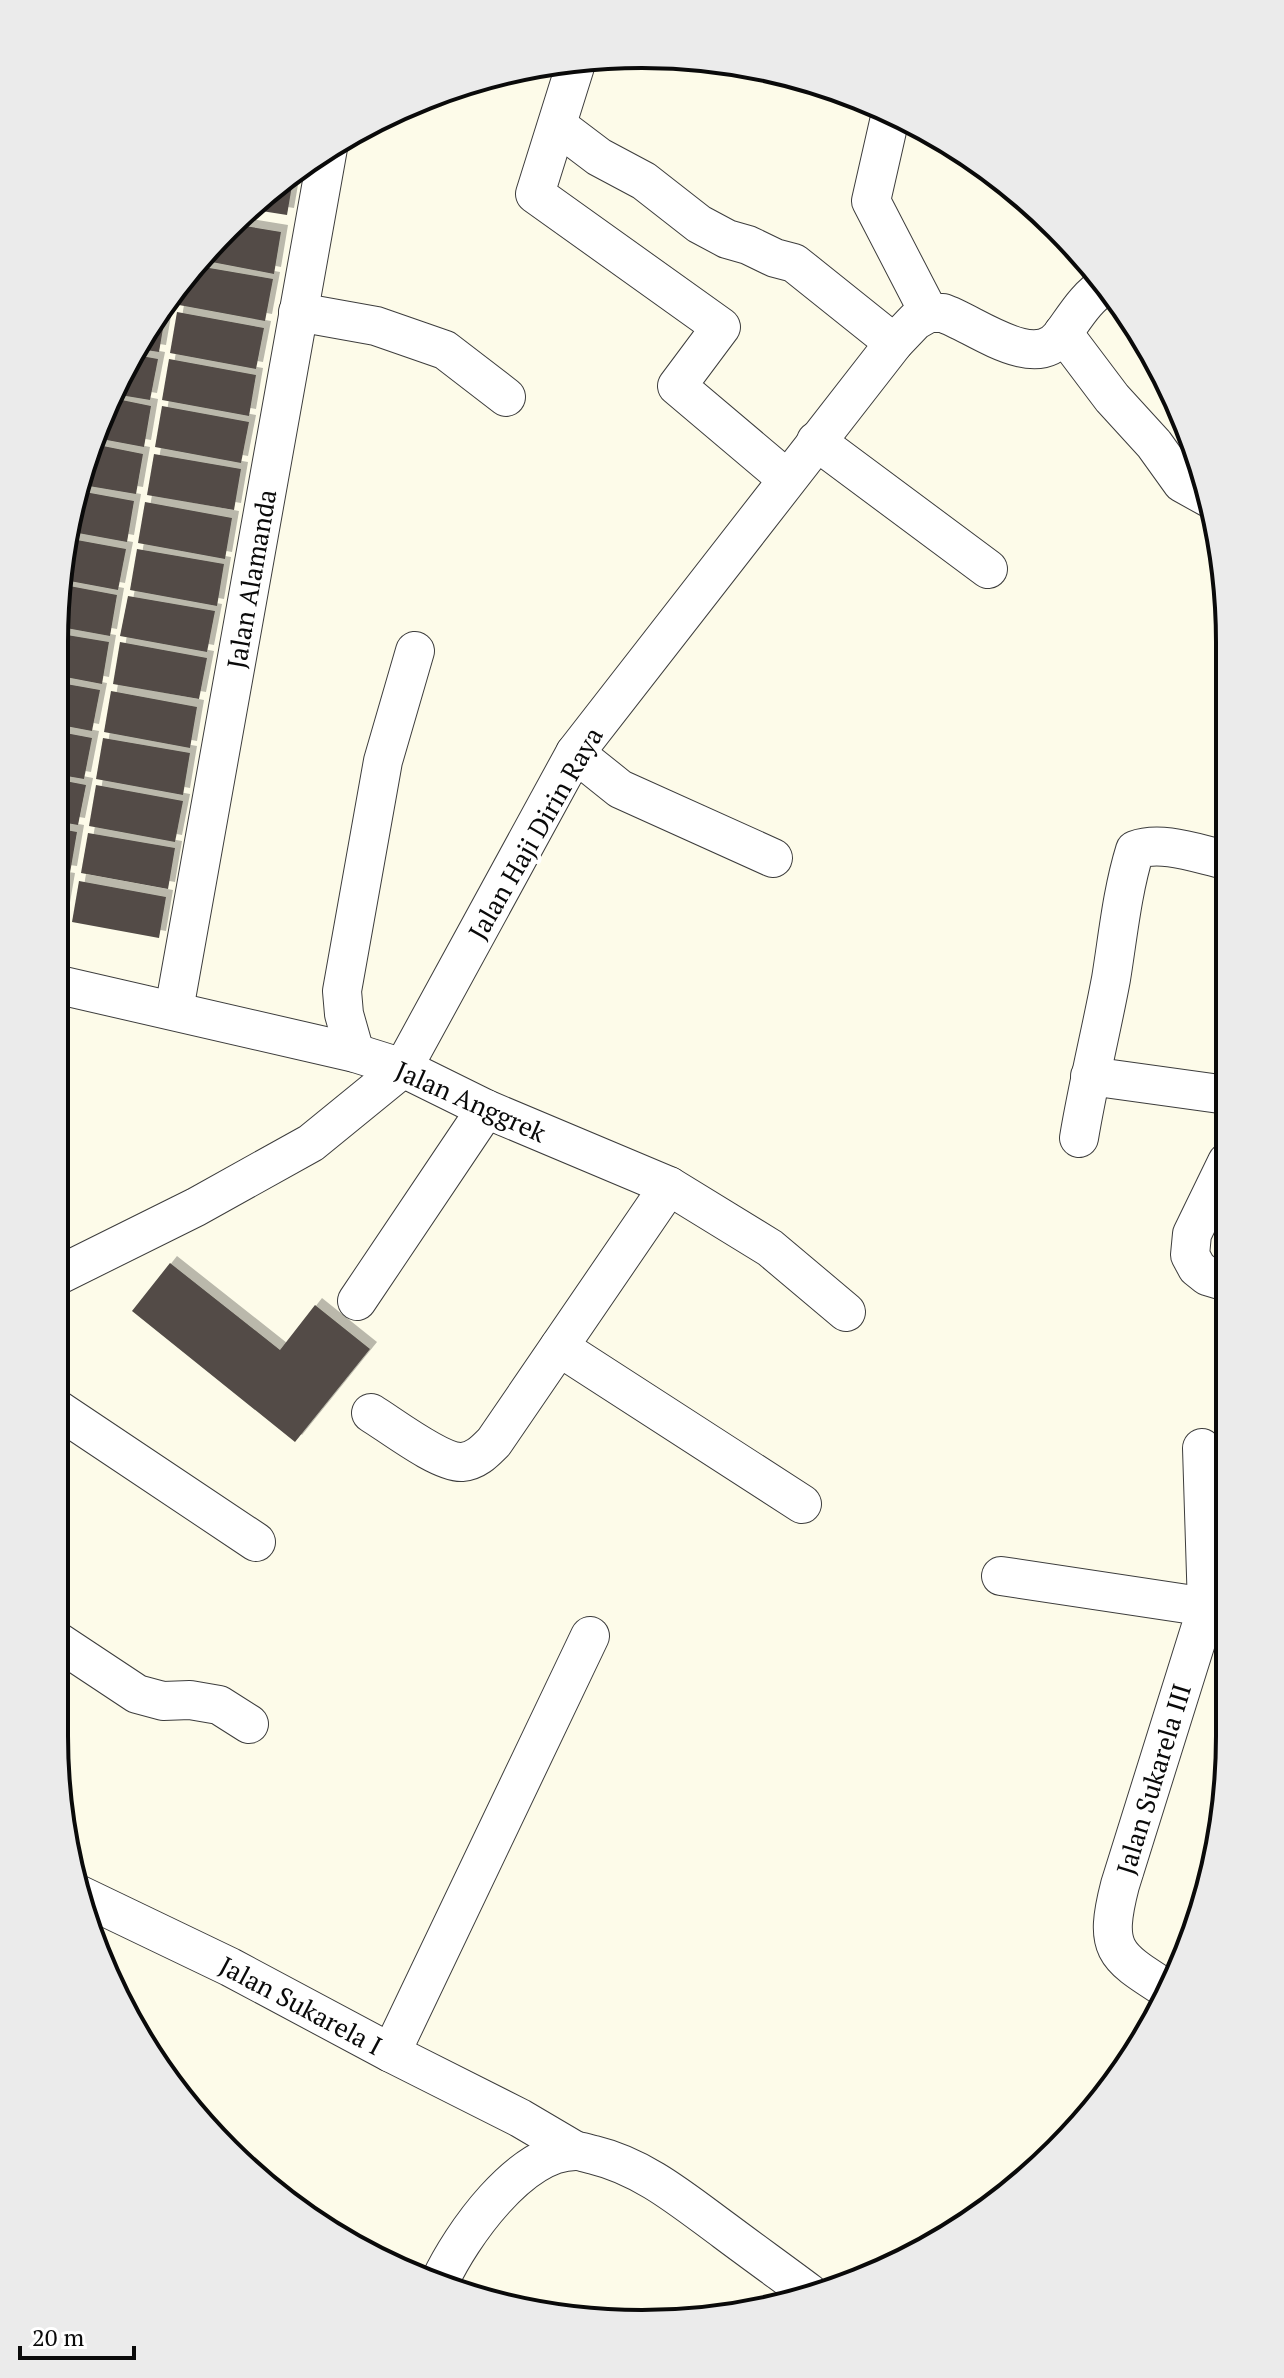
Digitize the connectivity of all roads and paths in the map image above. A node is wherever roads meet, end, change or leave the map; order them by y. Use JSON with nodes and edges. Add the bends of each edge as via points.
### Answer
{"nodes":[{"id":1,"x":573,"y":72,"type":"edge"},
{"id":2,"x":889,"y":124,"type":"edge"},
{"id":3,"x":558,"y":126,"type":"junction"},
{"id":4,"x":325,"y":164,"type":"edge"},
{"id":5,"x":1096,"y":291,"type":"edge"},
{"id":6,"x":298,"y":312,"type":"junction"},
{"id":7,"x":929,"y":313,"type":"junction"},
{"id":8,"x":1063,"y":333,"type":"junction"},
{"id":9,"x":894,"y":343,"type":"junction"},
{"id":10,"x":506,"y":397,"type":"dead end"},
{"id":11,"x":816,"y":441,"type":"junction"},
{"id":12,"x":787,"y":479,"type":"junction"},
{"id":13,"x":1195,"y":490,"type":"edge"},
{"id":14,"x":988,"y":569,"type":"dead end"},
{"id":15,"x":415,"y":651,"type":"dead end"},
{"id":16,"x":575,"y":753,"type":"junction"},
{"id":17,"x":773,"y":858,"type":"dead end"},
{"id":18,"x":1216,"y":858,"type":"edge"},
{"id":19,"x":68,"y":987,"type":"edge"},
{"id":20,"x":174,"y":1010,"type":"junction"},
{"id":21,"x":355,"y":1053,"type":"junction"},
{"id":22,"x":403,"y":1068,"type":"junction"},
{"id":23,"x":1090,"y":1076,"type":"junction"},
{"id":24,"x":1216,"y":1093,"type":"edge"},
{"id":25,"x":486,"y":1109,"type":"junction"},
{"id":26,"x":1079,"y":1138,"type":"dead end"},
{"id":27,"x":1216,"y":1185,"type":"edge"},
{"id":28,"x":669,"y":1186,"type":"junction"},
{"id":29,"x":68,"y":1271,"type":"edge"},
{"id":30,"x":1216,"y":1279,"type":"edge"},
{"id":31,"x":357,"y":1301,"type":"dead end"},
{"id":32,"x":846,"y":1312,"type":"dead end"},
{"id":33,"x":559,"y":1347,"type":"junction"},
{"id":34,"x":371,"y":1413,"type":"dead end"},
{"id":35,"x":68,"y":1416,"type":"edge"},
{"id":36,"x":1202,"y":1448,"type":"dead end"},
{"id":37,"x":802,"y":1504,"type":"dead end"},
{"id":38,"x":256,"y":1542,"type":"dead end"},
{"id":39,"x":1001,"y":1576,"type":"dead end"},
{"id":40,"x":1207,"y":1607,"type":"junction"},
{"id":41,"x":590,"y":1636,"type":"dead end"},
{"id":42,"x":68,"y":1648,"type":"edge"},
{"id":43,"x":249,"y":1724,"type":"dead end"},
{"id":44,"x":92,"y":1901,"type":"edge"},
{"id":45,"x":1159,"y":1985,"type":"edge"},
{"id":46,"x":391,"y":2053,"type":"junction"},
{"id":47,"x":576,"y":2151,"type":"junction"},
{"id":48,"x":443,"y":2274,"type":"edge"},
{"id":49,"x":801,"y":2287,"type":"edge"}],
"edges":[{"from":1,"to":3,"type":"street"},
{"from":2,"to":7,"type":"street","via":[[871,201]]},
{"from":3,"to":9,"type":"street","via":[[699,224],[794,263]]},
{"from":3,"to":12,"type":"street","via":[[535,194],[721,327],[677,386]]},
{"from":4,"to":6,"type":"street","name":"Jalan Alamanda"},
{"from":5,"to":8,"type":"street"},
{"from":6,"to":10,"type":"street","via":[[376,326],[445,350]]},
{"from":6,"to":20,"type":"street","name":"Jalan Alamanda"},
{"from":7,"to":8,"type":"street","via":[[957,318],[1019,349],[1046,349]]},
{"from":7,"to":9,"type":"street","name":"Jalan Haji Dirin Raya"},
{"from":8,"to":13,"type":"street","via":[[1182,483]]},
{"from":9,"to":11,"type":"street","name":"Jalan Haji Dirin Raya"},
{"from":11,"to":12,"type":"street","name":"Jalan Haji Dirin Raya"},
{"from":11,"to":14,"type":"street"},
{"from":12,"to":16,"type":"street","name":"Jalan Haji Dirin Raya"},
{"from":15,"to":21,"type":"street","via":[[383,761],[342,991]]},
{"from":16,"to":17,"type":"street","via":[[620,789]]},
{"from":16,"to":22,"type":"street","name":"Jalan Haji Dirin Raya"},
{"from":18,"to":23,"type":"street","via":[[1162,847],[1135,850]]},
{"from":19,"to":20,"type":"street","name":"Jalan Anggrek"},
{"from":20,"to":21,"type":"street","name":"Jalan Anggrek"},
{"from":21,"to":22,"type":"street","name":"Jalan Anggrek"},
{"from":22,"to":25,"type":"street","name":"Jalan Anggrek"},
{"from":22,"to":29,"type":"street","name":"Jalan Haji Dirin Raya","via":[[311,1143]]},
{"from":23,"to":24,"type":"street"},
{"from":23,"to":26,"type":"street"},
{"from":25,"to":28,"type":"street","name":"Jalan Anggrek"},
{"from":25,"to":31,"type":"street"},
{"from":27,"to":30,"type":"street","via":[[1192,1234],[1190,1255],[1197,1268]]},
{"from":28,"to":32,"type":"street","name":"Jalan Anggrek","via":[[770,1248]]},
{"from":28,"to":33,"type":"street"},
{"from":33,"to":34,"type":"street","via":[[494,1442],[473,1460],[445,1460]]},
{"from":33,"to":37,"type":"street"},
{"from":35,"to":38,"type":"street"},
{"from":36,"to":40,"type":"street","name":"Jalan Sukarela III"},
{"from":39,"to":40,"type":"street"},
{"from":40,"to":45,"type":"street","name":"Jalan Sukarela III","via":[[1120,1885],[1112,1930],[1127,1964]]},
{"from":41,"to":46,"type":"street"},
{"from":42,"to":43,"type":"street","via":[[137,1694],[219,1705]]},
{"from":44,"to":46,"type":"street","name":"Jalan Sukarela I"},
{"from":46,"to":47,"type":"street","name":"Jalan Sukarela I"},
{"from":47,"to":48,"type":"street","via":[[548,2157],[505,2187]]},
{"from":47,"to":49,"type":"street","name":"Jalan Sukarela I","via":[[606,2158],[661,2184]]}]}
